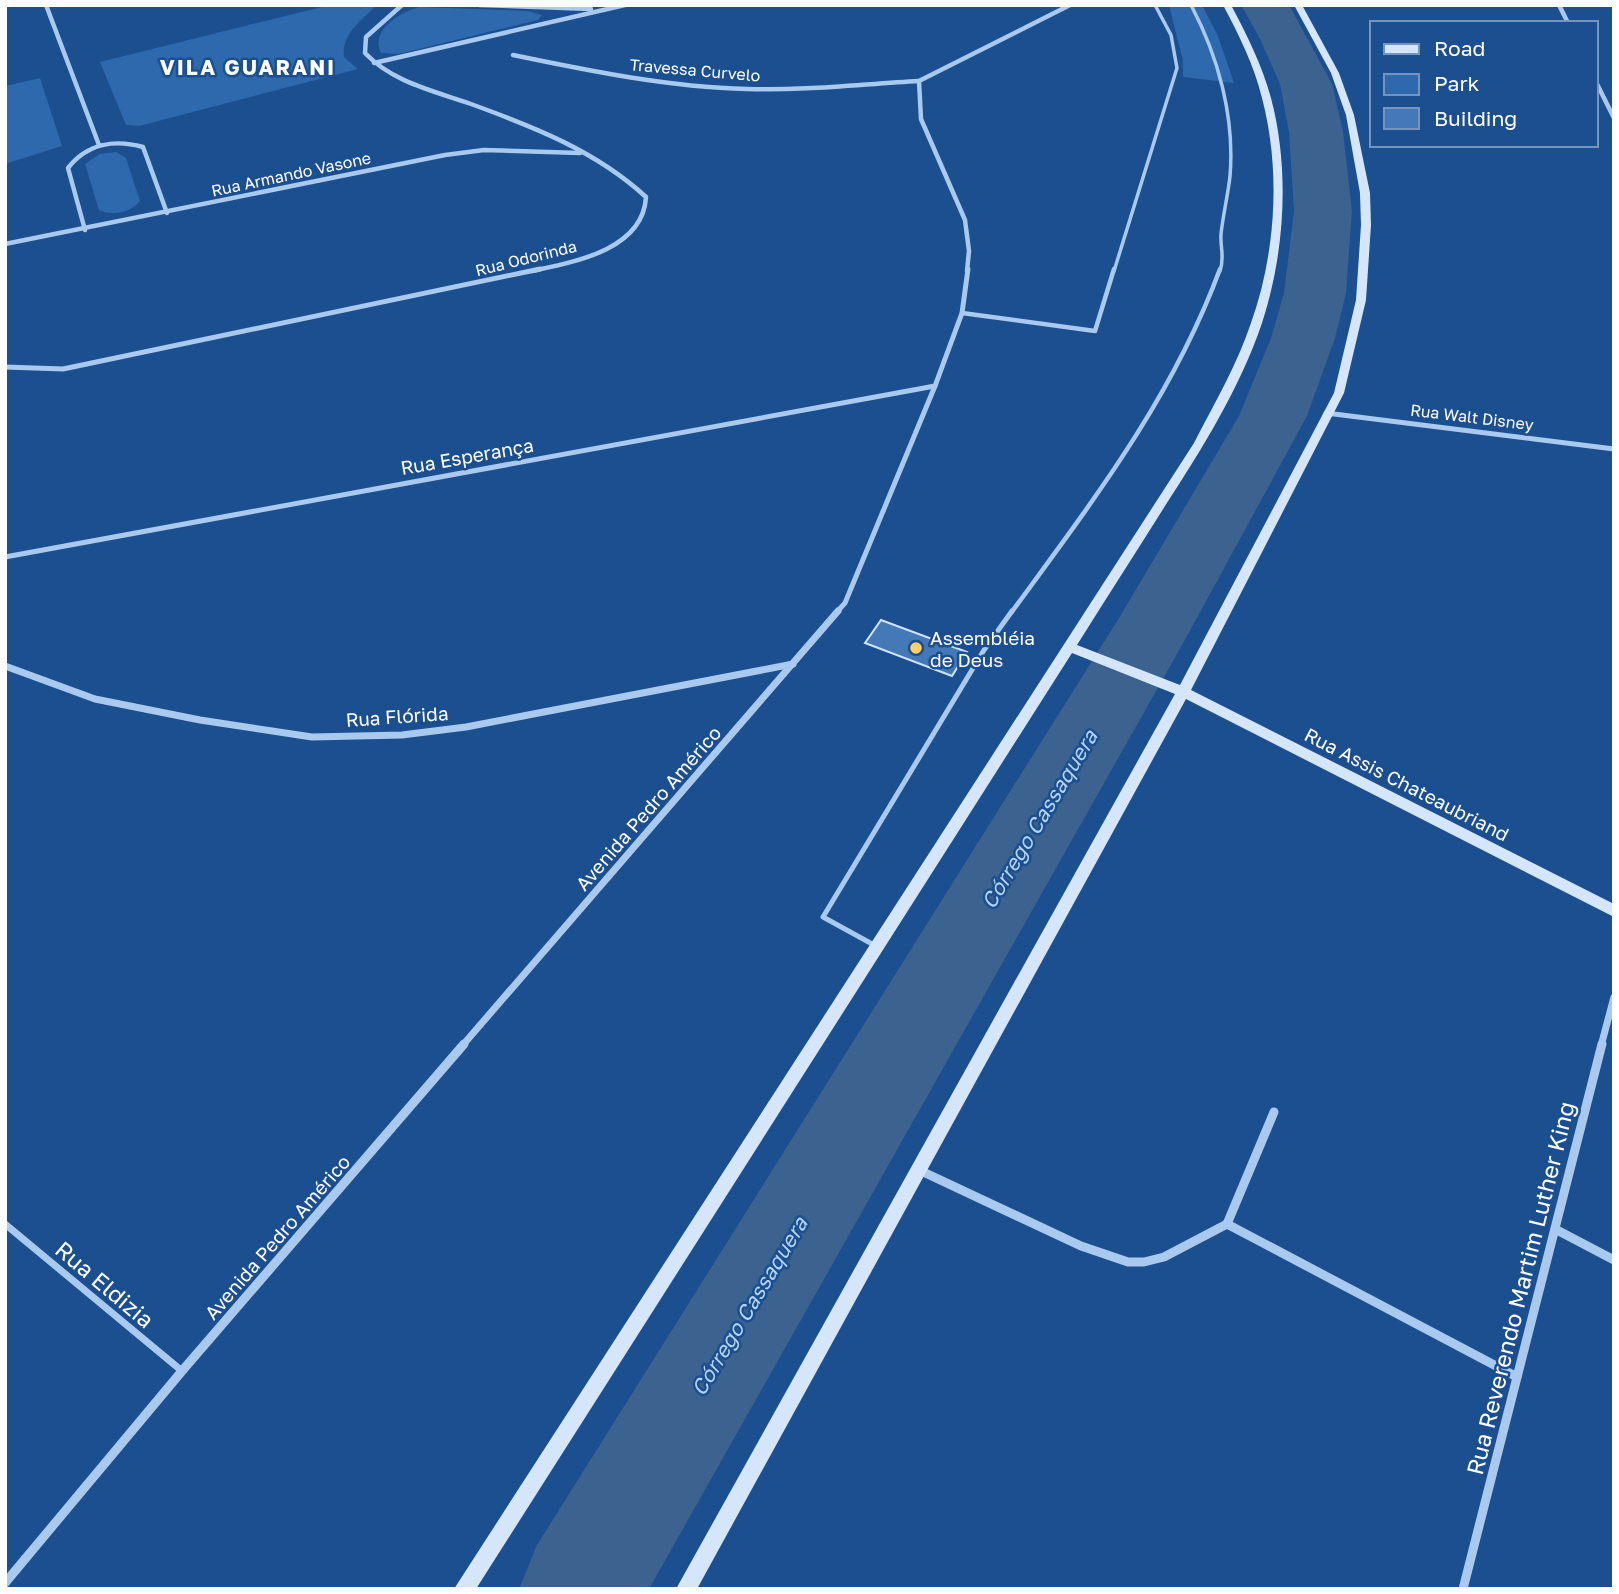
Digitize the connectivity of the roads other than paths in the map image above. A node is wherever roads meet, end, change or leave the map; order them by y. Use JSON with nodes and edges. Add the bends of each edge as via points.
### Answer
{"nodes":[{"id":1,"x":46,"y":5,"type":"edge"},
{"id":2,"x":402,"y":5,"type":"edge"},
{"id":3,"x":479,"y":5,"type":"edge"},
{"id":4,"x":625,"y":5,"type":"edge"},
{"id":5,"x":1070,"y":5,"type":"edge"},
{"id":6,"x":1155,"y":5,"type":"edge"},
{"id":7,"x":1191,"y":5,"type":"edge"},
{"id":8,"x":1227,"y":5,"type":"edge"},
{"id":9,"x":1298,"y":5,"type":"edge"},
{"id":10,"x":1559,"y":5,"type":"edge"},
{"id":11,"x":606,"y":9,"type":"junction"},
{"id":12,"x":1567,"y":21,"type":"edge"},
{"id":13,"x":513,"y":55,"type":"dead end"},
{"id":14,"x":373,"y":63,"type":"junction"},
{"id":15,"x":919,"y":81,"type":"junction"},
{"id":16,"x":1598,"y":86,"type":"edge"},
{"id":17,"x":1614,"y":118,"type":"edge"},
{"id":18,"x":99,"y":145,"type":"junction"},
{"id":19,"x":585,"y":153,"type":"junction"},
{"id":20,"x":167,"y":213,"type":"junction"},
{"id":21,"x":85,"y":229,"type":"junction"},
{"id":22,"x":5,"y":244,"type":"edge"},
{"id":23,"x":962,"y":313,"type":"junction"},
{"id":24,"x":5,"y":368,"type":"edge"},
{"id":25,"x":935,"y":386,"type":"junction"},
{"id":26,"x":1326,"y":413,"type":"junction"},
{"id":27,"x":1614,"y":449,"type":"edge"},
{"id":28,"x":5,"y":557,"type":"edge"},
{"id":29,"x":1069,"y":647,"type":"junction"},
{"id":30,"x":794,"y":664,"type":"junction"},
{"id":31,"x":5,"y":666,"type":"edge"},
{"id":32,"x":1183,"y":692,"type":"junction"},
{"id":33,"x":1614,"y":911,"type":"edge"},
{"id":34,"x":877,"y":946,"type":"junction"},
{"id":35,"x":1614,"y":997,"type":"edge"},
{"id":36,"x":1274,"y":1112,"type":"dead end"},
{"id":37,"x":918,"y":1169,"type":"junction"},
{"id":38,"x":5,"y":1224,"type":"edge"},
{"id":39,"x":1227,"y":1224,"type":"junction"},
{"id":40,"x":1555,"y":1229,"type":"junction"},
{"id":41,"x":1614,"y":1260,"type":"edge"},
{"id":42,"x":182,"y":1371,"type":"junction"},
{"id":43,"x":1517,"y":1377,"type":"junction"},
{"id":44,"x":5,"y":1583,"type":"edge"},
{"id":45,"x":464,"y":1589,"type":"edge"},
{"id":46,"x":686,"y":1589,"type":"edge"},
{"id":47,"x":1463,"y":1589,"type":"edge"}],
"edges":[{"from":1,"to":18,"type":"street"},
{"from":2,"to":14,"type":"street","via":[[366,37],[365,53]]},
{"from":3,"to":11,"type":"street"},
{"from":4,"to":11,"type":"street"},
{"from":5,"to":15,"type":"street"},
{"from":6,"to":23,"type":"lane","via":[[1170,36],[1177,68],[1095,331]]},
{"from":7,"to":34,"type":"lane","via":[[1207,35],[1227,110],[1230,174],[1220,237],[1224,259],[1203,315],[1153,411],[984,650],[823,917]]},
{"from":8,"to":29,"type":"main road","via":[[1259,69],[1272,111],[1280,186],[1266,286],[1254,331],[1200,443]]},
{"from":9,"to":26,"type":"main road","via":[[1335,73],[1350,115],[1364,193],[1361,300],[1339,393]]},
{"from":10,"to":12,"type":"street"},
{"from":11,"to":14,"type":"street"},
{"from":13,"to":15,"type":"street","name":"Travessa Curvelo","via":[[655,81],[725,88]]},
{"from":14,"to":19,"type":"street","name":"Rua Odorinda"},
{"from":15,"to":23,"type":"street","name":"Avenida Pedro Américo","via":[[921,119],[965,220],[969,251]]},
{"from":16,"to":17,"type":"street"},
{"from":18,"to":20,"type":"street","via":[[143,147]]},
{"from":18,"to":21,"type":"street","via":[[75,156],[68,168]]},
{"from":19,"to":20,"type":"street","name":"Rua Armando Vasone","via":[[484,150],[445,155]]},
{"from":19,"to":24,"type":"street","name":"Rua Odorinda","via":[[635,184],[646,197],[647,208],[634,230],[581,258],[63,369]]},
{"from":20,"to":21,"type":"street","name":"Rua Armando Vasone"},
{"from":21,"to":22,"type":"street","name":"Rua Armando Vasone"},
{"from":23,"to":25,"type":"street","name":"Avenida Pedro Américo"},
{"from":25,"to":28,"type":"street","name":"Rua Esperança"},
{"from":25,"to":30,"type":"street","name":"Avenida Pedro Américo","via":[[845,603]]},
{"from":26,"to":27,"type":"street","name":"Rua Walt Disney"},
{"from":26,"to":32,"type":"main road"},
{"from":29,"to":32,"type":"main road","name":"Rua Assis Chateaubriand"},
{"from":29,"to":34,"type":"main road"},
{"from":30,"to":31,"type":"street","name":"Rua Flórida","via":[[466,727],[402,735],[312,737],[96,699]]},
{"from":30,"to":42,"type":"street","name":"Avenida Pedro Américo"},
{"from":32,"to":33,"type":"main road","name":"Rua Assis Chateaubriand"},
{"from":32,"to":37,"type":"main road"},
{"from":34,"to":45,"type":"main road"},
{"from":35,"to":40,"type":"street","name":"Rua Reverendo Martim Luther King"},
{"from":36,"to":39,"type":"street"},
{"from":37,"to":39,"type":"street","via":[[1081,1246],[1134,1263],[1156,1260]]},
{"from":37,"to":46,"type":"main road"},
{"from":38,"to":42,"type":"lane","name":"Rua Eldizia"},
{"from":39,"to":43,"type":"street"},
{"from":40,"to":41,"type":"street"},
{"from":40,"to":43,"type":"street","name":"Rua Reverendo Martim Luther King"},
{"from":42,"to":44,"type":"street","name":"Avenida Pedro Américo"},
{"from":43,"to":47,"type":"street","name":"Rua Reverendo Martim Luther King"}]}
